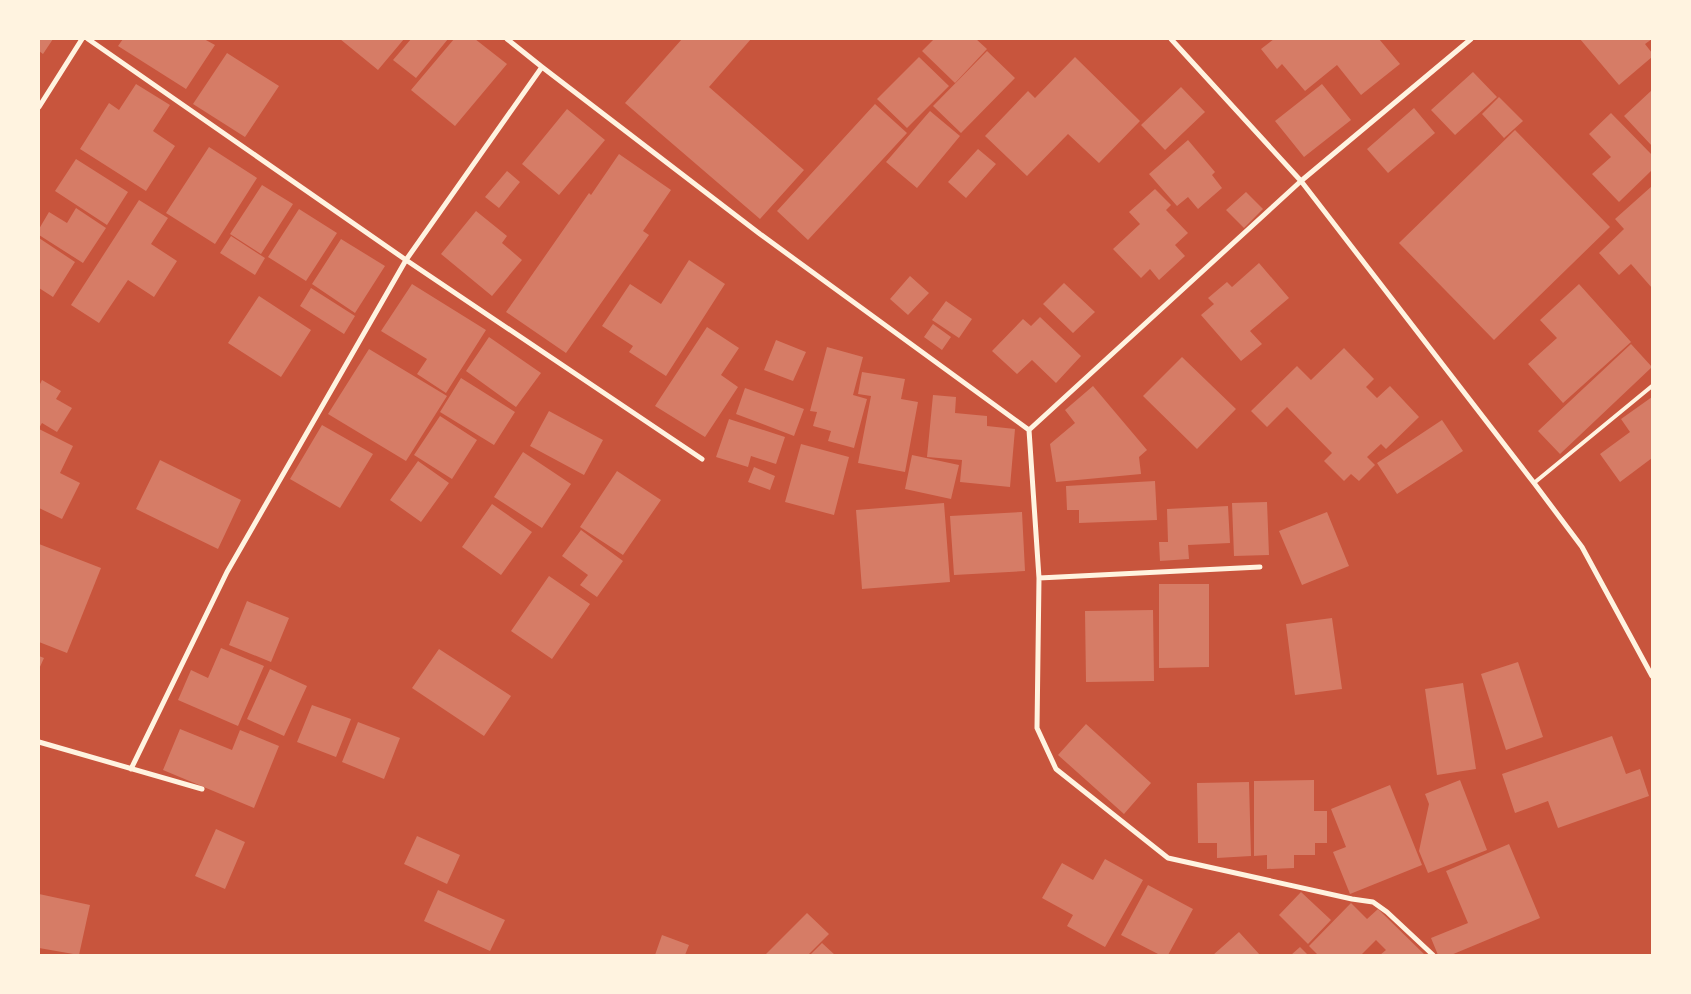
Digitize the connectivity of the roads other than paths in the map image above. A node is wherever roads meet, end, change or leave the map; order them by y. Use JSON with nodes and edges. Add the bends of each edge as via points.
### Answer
{"nodes":[{"id":1,"x":82,"y":39,"type":"edge"},
{"id":2,"x":88,"y":39,"type":"edge"},
{"id":3,"x":507,"y":39,"type":"edge"},
{"id":4,"x":1171,"y":39,"type":"edge"},
{"id":5,"x":1471,"y":39,"type":"edge"},
{"id":6,"x":542,"y":67,"type":"junction"},
{"id":7,"x":39,"y":107,"type":"edge"},
{"id":8,"x":1300,"y":181,"type":"junction"},
{"id":9,"x":406,"y":260,"type":"junction"},
{"id":10,"x":1652,"y":386,"type":"edge"},
{"id":11,"x":1030,"y":430,"type":"junction"},
{"id":12,"x":702,"y":459,"type":"dead end"},
{"id":13,"x":1534,"y":483,"type":"junction"},
{"id":14,"x":1260,"y":567,"type":"dead end"},
{"id":15,"x":1039,"y":578,"type":"junction"},
{"id":16,"x":1652,"y":676,"type":"edge"},
{"id":17,"x":39,"y":742,"type":"edge"},
{"id":18,"x":131,"y":769,"type":"junction"},
{"id":19,"x":202,"y":789,"type":"dead end"},
{"id":20,"x":1433,"y":955,"type":"edge"}],
"edges":[{"from":1,"to":7,"type":"street"},
{"from":2,"to":9,"type":"street"},
{"from":3,"to":6,"type":"street"},
{"from":4,"to":8,"type":"street"},
{"from":5,"to":8,"type":"street"},
{"from":6,"to":9,"type":"street"},
{"from":6,"to":11,"type":"street","via":[[760,234]]},
{"from":8,"to":11,"type":"street"},
{"from":8,"to":13,"type":"street"},
{"from":9,"to":12,"type":"street"},
{"from":9,"to":18,"type":"street","via":[[227,572]]},
{"from":10,"to":13,"type":"lane"},
{"from":11,"to":15,"type":"street"},
{"from":13,"to":16,"type":"street","via":[[1582,547]]},
{"from":14,"to":15,"type":"street"},
{"from":15,"to":20,"type":"street","via":[[1038,728],[1056,768],[1168,858],[1373,902]]},
{"from":17,"to":18,"type":"street"},
{"from":18,"to":19,"type":"street"}]}
